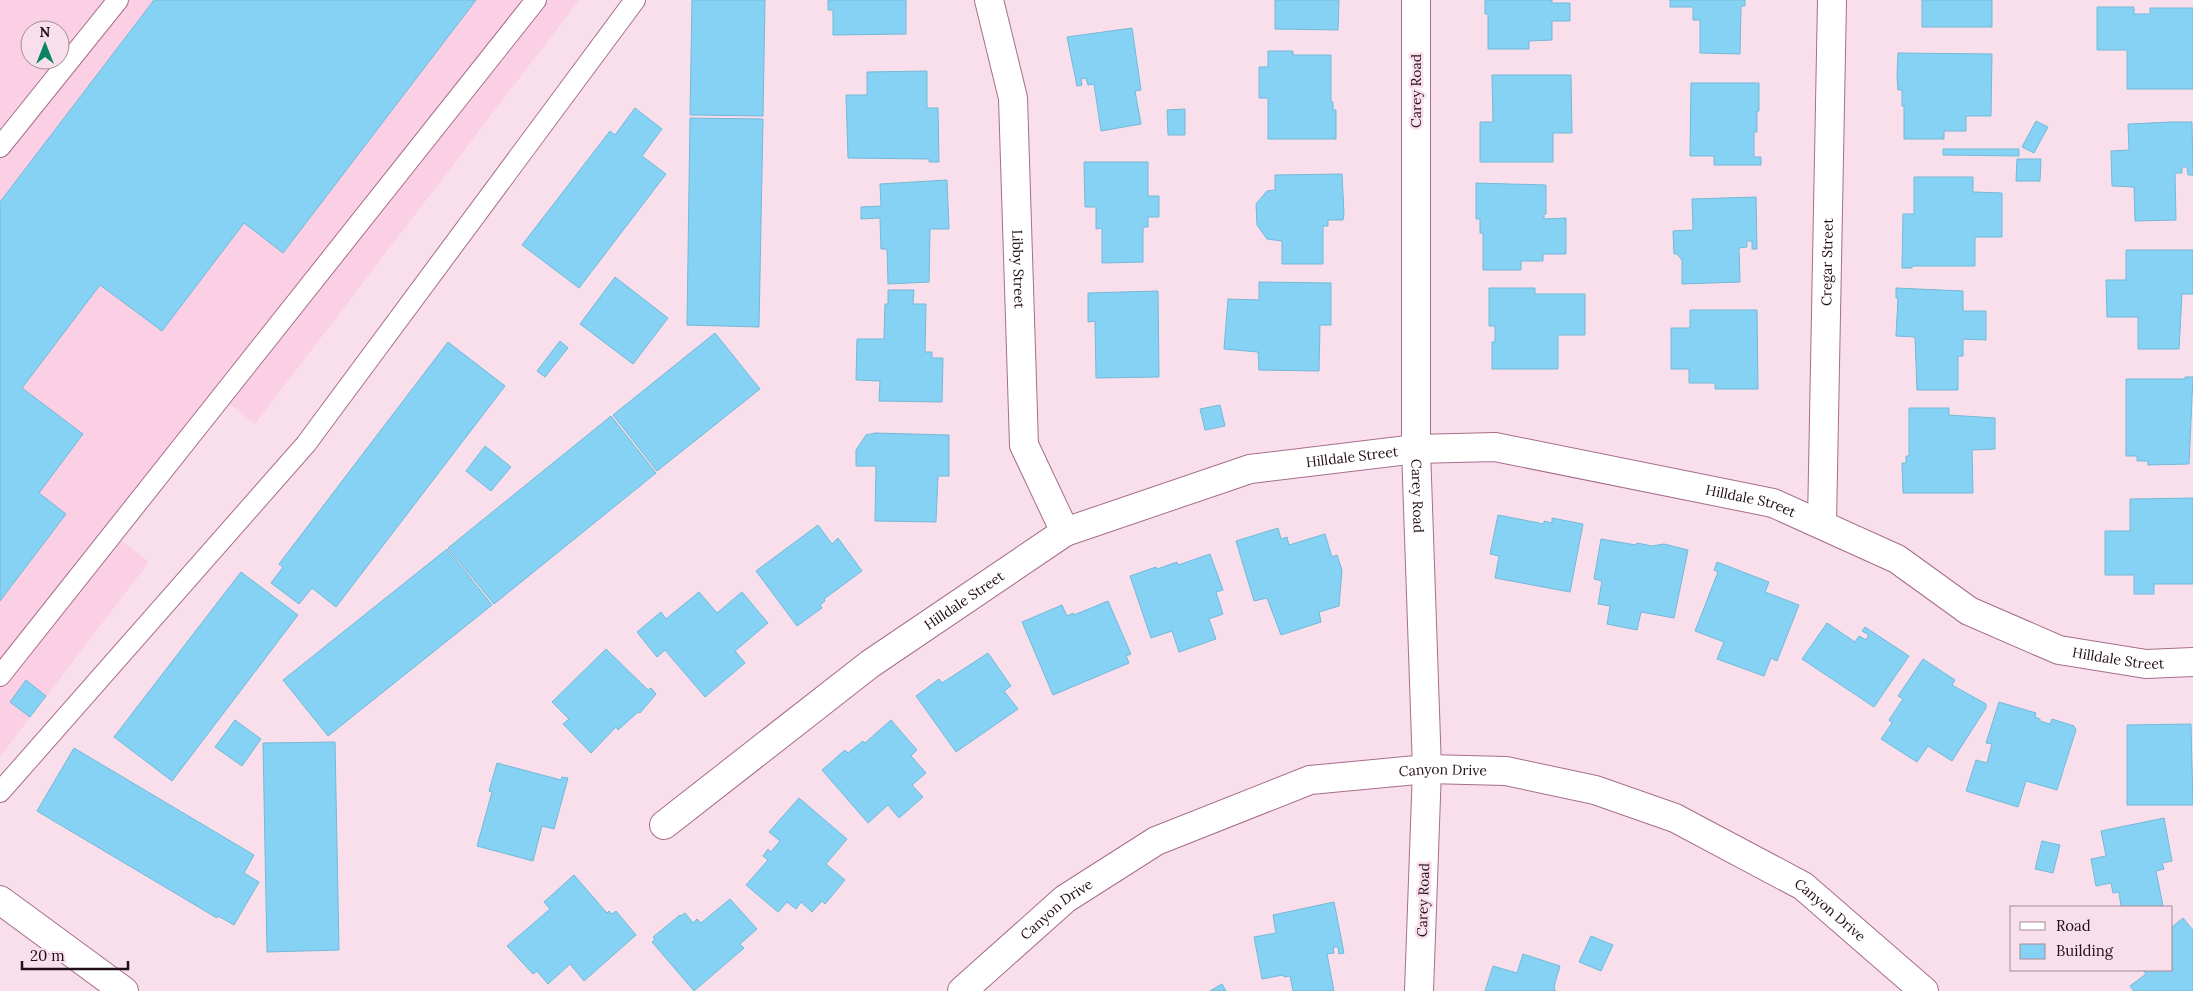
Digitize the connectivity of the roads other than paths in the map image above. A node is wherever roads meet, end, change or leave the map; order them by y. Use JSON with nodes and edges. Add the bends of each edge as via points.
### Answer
{"nodes":[{"id":1,"x":118,"y":0,"type":"edge"},
{"id":2,"x":536,"y":0,"type":"edge"},
{"id":3,"x":635,"y":0,"type":"edge"},
{"id":4,"x":989,"y":0,"type":"edge"},
{"id":5,"x":1416,"y":0,"type":"edge"},
{"id":6,"x":1832,"y":0,"type":"edge"},
{"id":7,"x":0,"y":147,"type":"edge"},
{"id":8,"x":1416,"y":449,"type":"junction"},
{"id":9,"x":1822,"y":523,"type":"junction"},
{"id":10,"x":1065,"y":532,"type":"junction"},
{"id":11,"x":2193,"y":662,"type":"edge"},
{"id":12,"x":0,"y":676,"type":"edge"},
{"id":13,"x":1427,"y":769,"type":"junction"},
{"id":14,"x":0,"y":792,"type":"edge"},
{"id":15,"x":664,"y":825,"type":"dead end"},
{"id":16,"x":0,"y":900,"type":"edge"},
{"id":17,"x":124,"y":991,"type":"edge"},
{"id":18,"x":962,"y":991,"type":"edge"},
{"id":19,"x":1419,"y":991,"type":"edge"},
{"id":20,"x":1924,"y":991,"type":"edge"}],
"edges":[{"from":1,"to":7,"type":"lane"},
{"from":2,"to":12,"type":"lane"},
{"from":3,"to":14,"type":"lane","via":[[306,444]]},
{"from":4,"to":10,"type":"street","name":"Libby Street","via":[[1013,98],[1024,444]]},
{"from":5,"to":8,"type":"street","name":"Carey Road"},
{"from":6,"to":9,"type":"street","name":"Cregar Street"},
{"from":8,"to":9,"type":"street","name":"Hilldale Street","via":[[1495,447],[1773,503]]},
{"from":8,"to":10,"type":"street","name":"Hilldale Street","via":[[1250,469]]},
{"from":8,"to":13,"type":"street","name":"Carey Road"},
{"from":9,"to":11,"type":"street","name":"Hilldale Street","via":[[1897,559],[1969,611],[2059,650],[2146,664]]},
{"from":10,"to":15,"type":"street","name":"Hilldale Street","via":[[870,664]]},
{"from":13,"to":18,"type":"street","name":"Canyon Drive","via":[[1310,780],[1156,841],[1065,899]]},
{"from":13,"to":19,"type":"street","name":"Carey Road"},
{"from":13,"to":20,"type":"street","name":"Canyon Drive","via":[[1506,771],[1595,790],[1675,818],[1804,886]]},
{"from":16,"to":17,"type":"street"}]}
